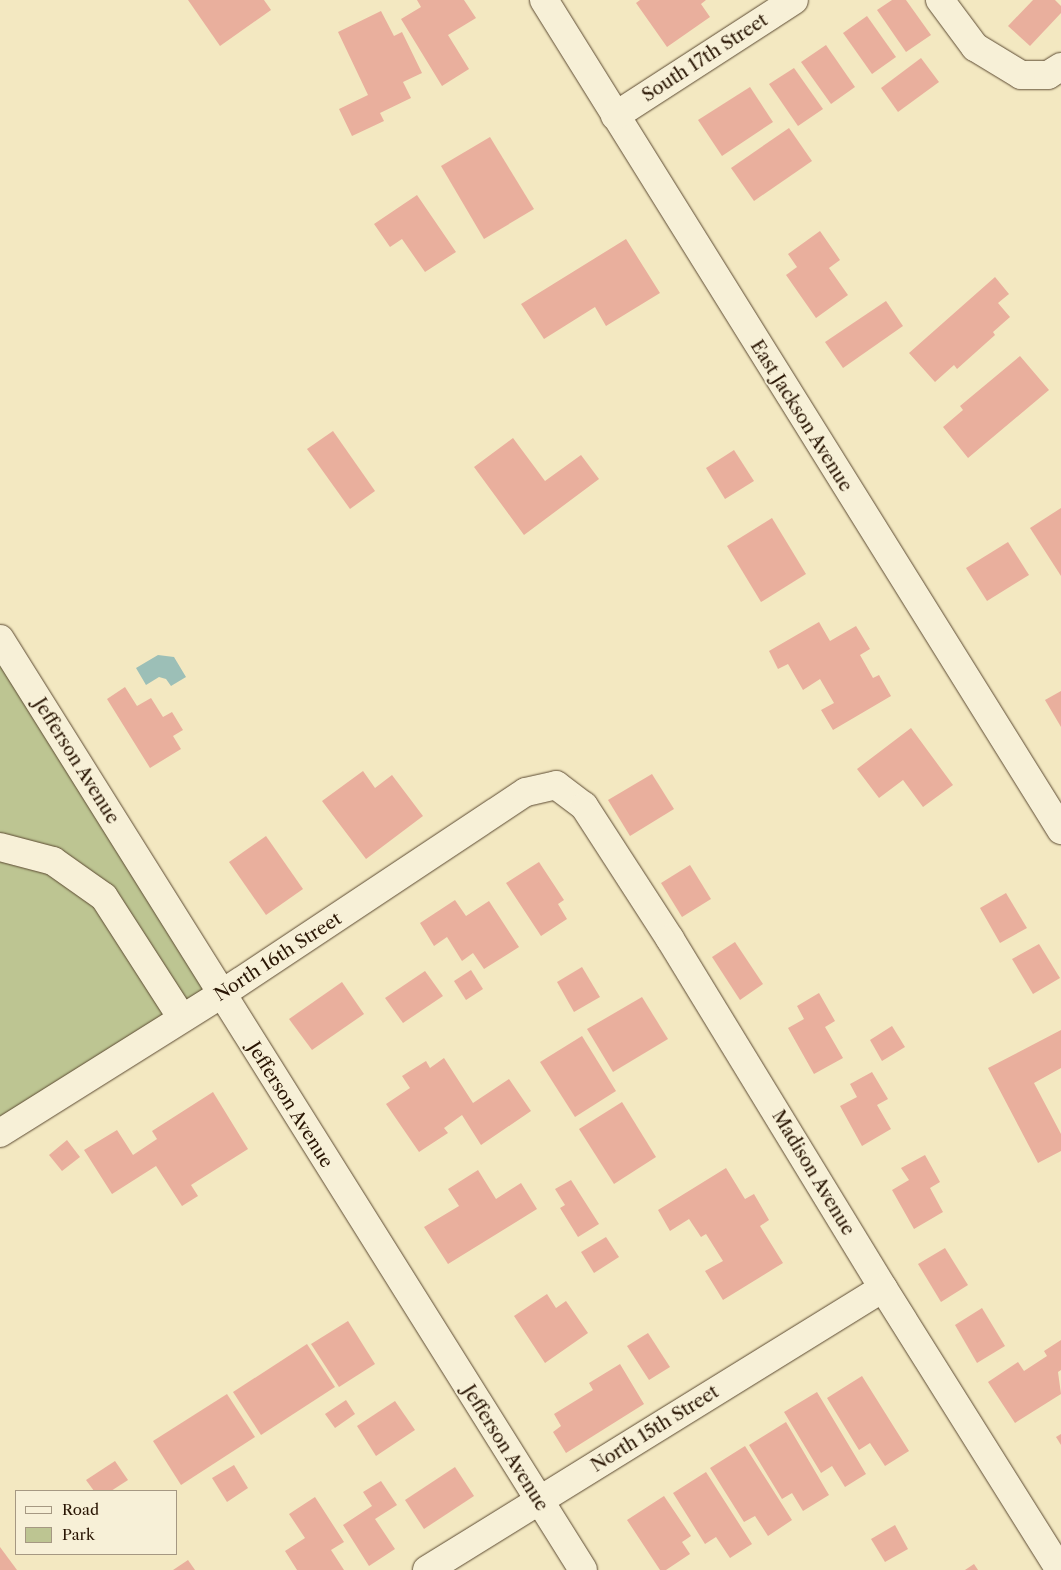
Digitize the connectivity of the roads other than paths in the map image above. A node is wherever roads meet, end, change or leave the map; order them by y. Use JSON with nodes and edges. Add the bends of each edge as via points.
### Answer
{"nodes":[{"id":1,"x":544,"y":0,"type":"edge"},
{"id":2,"x":794,"y":0,"type":"edge"},
{"id":3,"x":940,"y":0,"type":"edge"},
{"id":4,"x":1061,"y":67,"type":"edge"},
{"id":5,"x":615,"y":116,"type":"junction"},
{"id":6,"x":0,"y":639,"type":"edge"},
{"id":7,"x":556,"y":785,"type":"joint"},
{"id":8,"x":1061,"y":830,"type":"edge"},
{"id":9,"x":0,"y":847,"type":"edge"},
{"id":10,"x":220,"y":995,"type":"junction"},
{"id":11,"x":182,"y":1018,"type":"junction"},
{"id":12,"x":0,"y":1133,"type":"edge"},
{"id":13,"x":883,"y":1288,"type":"junction"},
{"id":14,"x":538,"y":1501,"type":"junction"},
{"id":15,"x":427,"y":1570,"type":"edge"},
{"id":16,"x":582,"y":1570,"type":"edge"},
{"id":17,"x":1060,"y":1570,"type":"edge"}],
"edges":[{"from":1,"to":5,"type":"street","name":"East Jackson Avenue"},
{"from":2,"to":5,"type":"street","name":"South 17th Street"},
{"from":3,"to":4,"type":"street","via":[[975,47],[1021,75],[1048,75]]},
{"from":5,"to":8,"type":"street","name":"East Jackson Avenue"},
{"from":6,"to":10,"type":"street","name":"Jefferson Avenue"},
{"from":7,"to":10,"type":"street","name":"North 16th Street","via":[[526,792]]},
{"from":7,"to":13,"type":"street","name":"Madison Avenue","via":[[584,806],[590,815],[670,939]]},
{"from":9,"to":11,"type":"street","via":[[53,862],[104,897]]},
{"from":10,"to":11,"type":"street","name":"North 16th Street"},
{"from":10,"to":14,"type":"street","name":"Jefferson Avenue"},
{"from":11,"to":12,"type":"street","name":"North 16th Street"},
{"from":13,"to":14,"type":"street","name":"North 15th Street"},
{"from":13,"to":17,"type":"street","name":"Madison Avenue"},
{"from":14,"to":15,"type":"street","name":"North 15th Street"},
{"from":14,"to":16,"type":"street","name":"Jefferson Avenue"}]}
